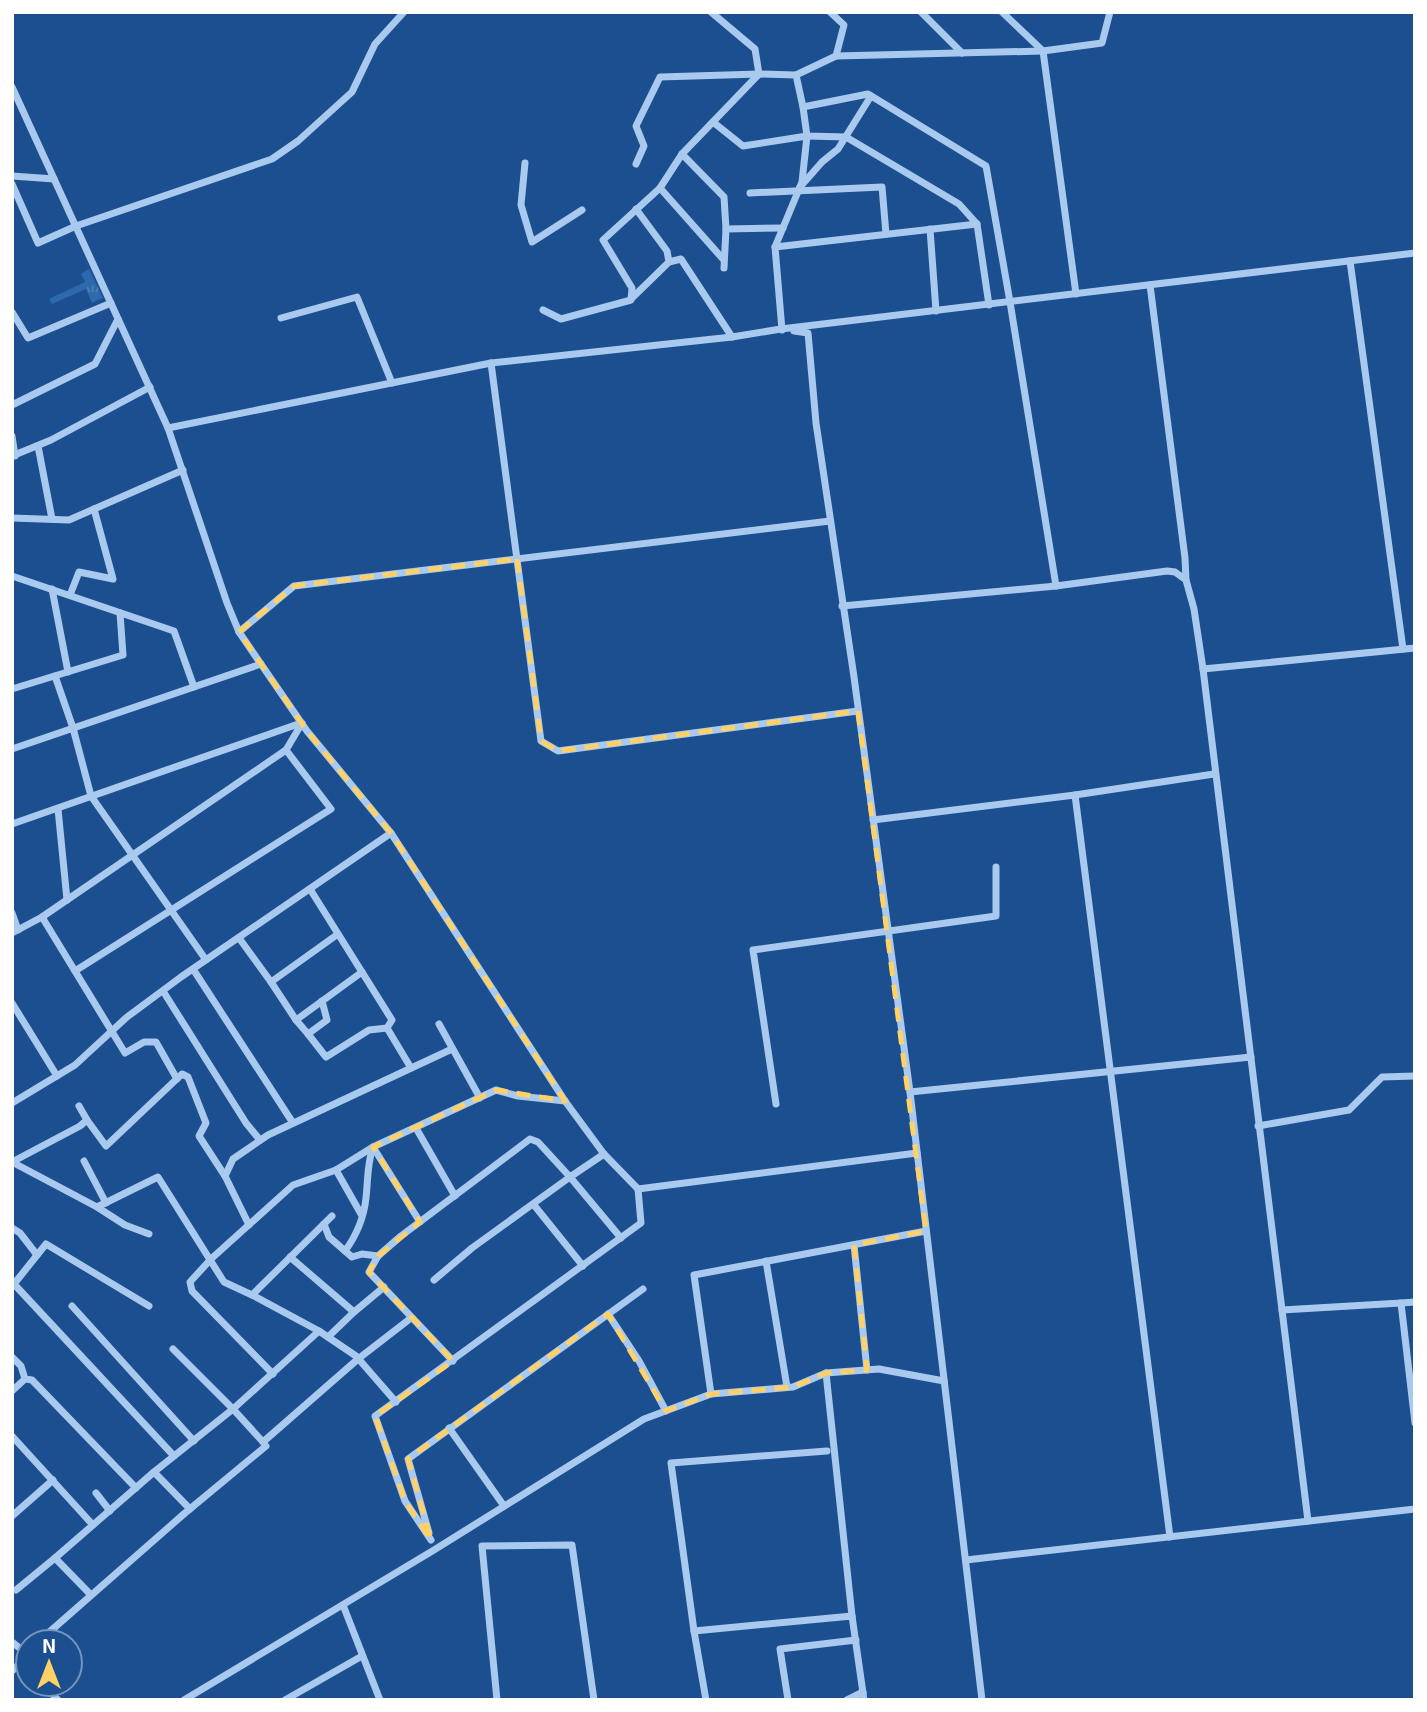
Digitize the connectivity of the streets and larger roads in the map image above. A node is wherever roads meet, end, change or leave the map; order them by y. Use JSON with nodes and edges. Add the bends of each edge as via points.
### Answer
{"nodes":[{"id":1,"x":404,"y":12,"type":"edge"},
{"id":2,"x":711,"y":12,"type":"edge"},
{"id":3,"x":830,"y":12,"type":"edge"},
{"id":4,"x":921,"y":12,"type":"edge"},
{"id":5,"x":1002,"y":12,"type":"edge"},
{"id":6,"x":1110,"y":12,"type":"edge"},
{"id":7,"x":1043,"y":51,"type":"junction"},
{"id":8,"x":962,"y":53,"type":"junction"},
{"id":9,"x":836,"y":56,"type":"junction"},
{"id":10,"x":759,"y":74,"type":"junction"},
{"id":11,"x":796,"y":75,"type":"junction"},
{"id":12,"x":12,"y":87,"type":"edge"},
{"id":13,"x":871,"y":96,"type":"junction"},
{"id":14,"x":803,"y":107,"type":"junction"},
{"id":15,"x":713,"y":122,"type":"junction"},
{"id":16,"x":807,"y":136,"type":"junction"},
{"id":17,"x":846,"y":138,"type":"junction"},
{"id":18,"x":682,"y":154,"type":"junction"},
{"id":19,"x":524,"y":163,"type":"dead end"},
{"id":20,"x":636,"y":164,"type":"dead end"},
{"id":21,"x":12,"y":176,"type":"edge"},
{"id":22,"x":54,"y":179,"type":"junction"},
{"id":23,"x":12,"y":184,"type":"edge"},
{"id":24,"x":660,"y":188,"type":"junction"},
{"id":25,"x":799,"y":189,"type":"junction"},
{"id":26,"x":750,"y":193,"type":"dead end"},
{"id":27,"x":636,"y":209,"type":"junction"},
{"id":28,"x":582,"y":210,"type":"dead end"},
{"id":29,"x":977,"y":224,"type":"junction"},
{"id":30,"x":76,"y":226,"type":"junction"},
{"id":31,"x":783,"y":228,"type":"junction"},
{"id":32,"x":726,"y":229,"type":"junction"},
{"id":33,"x":930,"y":229,"type":"junction"},
{"id":34,"x":886,"y":234,"type":"junction"},
{"id":35,"x":775,"y":247,"type":"junction"},
{"id":36,"x":1415,"y":253,"type":"edge"},
{"id":37,"x":723,"y":258,"type":"junction"},
{"id":38,"x":1350,"y":261,"type":"junction"},
{"id":39,"x":669,"y":262,"type":"junction"},
{"id":40,"x":724,"y":268,"type":"dead end"},
{"id":41,"x":1150,"y":285,"type":"junction"},
{"id":42,"x":1076,"y":294,"type":"junction"},
{"id":43,"x":631,"y":300,"type":"junction"},
{"id":44,"x":1010,"y":302,"type":"junction"},
{"id":45,"x":111,"y":303,"type":"junction"},
{"id":46,"x":989,"y":304,"type":"junction"},
{"id":47,"x":543,"y":310,"type":"dead end"},
{"id":48,"x":936,"y":311,"type":"junction"},
{"id":49,"x":12,"y":312,"type":"edge"},
{"id":50,"x":281,"y":318,"type":"dead end"},
{"id":51,"x":118,"y":319,"type":"junction"},
{"id":52,"x":781,"y":330,"type":"junction"},
{"id":53,"x":732,"y":337,"type":"junction"},
{"id":54,"x":491,"y":363,"type":"junction"},
{"id":55,"x":392,"y":383,"type":"junction"},
{"id":56,"x":149,"y":387,"type":"junction"},
{"id":57,"x":12,"y":405,"type":"edge"},
{"id":58,"x":168,"y":428,"type":"junction"},
{"id":59,"x":12,"y":436,"type":"edge"},
{"id":60,"x":38,"y":446,"type":"junction"},
{"id":61,"x":14,"y":456,"type":"edge"},
{"id":62,"x":183,"y":470,"type":"junction"},
{"id":63,"x":94,"y":509,"type":"junction"},
{"id":64,"x":12,"y":518,"type":"edge"},
{"id":65,"x":52,"y":519,"type":"junction"},
{"id":66,"x":830,"y":521,"type":"junction"},
{"id":67,"x":517,"y":559,"type":"junction"},
{"id":68,"x":12,"y":576,"type":"edge"},
{"id":69,"x":1186,"y":580,"type":"junction"},
{"id":70,"x":1056,"y":586,"type":"junction"},
{"id":71,"x":52,"y":589,"type":"junction"},
{"id":72,"x":70,"y":595,"type":"junction"},
{"id":73,"x":842,"y":606,"type":"junction"},
{"id":74,"x":120,"y":613,"type":"junction"},
{"id":75,"x":239,"y":632,"type":"junction"},
{"id":76,"x":1415,"y":648,"type":"edge"},
{"id":77,"x":1403,"y":649,"type":"junction"},
{"id":78,"x":261,"y":664,"type":"junction"},
{"id":79,"x":1203,"y":669,"type":"junction"},
{"id":80,"x":68,"y":672,"type":"junction"},
{"id":81,"x":55,"y":676,"type":"junction"},
{"id":82,"x":194,"y":687,"type":"junction"},
{"id":83,"x":12,"y":689,"type":"edge"},
{"id":84,"x":858,"y":710,"type":"junction"},
{"id":85,"x":302,"y":723,"type":"junction"},
{"id":86,"x":73,"y":728,"type":"junction"},
{"id":87,"x":12,"y":749,"type":"edge"},
{"id":88,"x":286,"y":750,"type":"junction"},
{"id":89,"x":1214,"y":774,"type":"junction"},
{"id":90,"x":1075,"y":794,"type":"junction"},
{"id":91,"x":92,"y":796,"type":"junction"},
{"id":92,"x":58,"y":809,"type":"junction"},
{"id":93,"x":873,"y":820,"type":"junction"},
{"id":94,"x":12,"y":824,"type":"edge"},
{"id":95,"x":391,"y":833,"type":"junction"},
{"id":96,"x":132,"y":855,"type":"junction"},
{"id":97,"x":996,"y":867,"type":"dead end"},
{"id":98,"x":310,"y":889,"type":"junction"},
{"id":99,"x":67,"y":900,"type":"junction"},
{"id":100,"x":172,"y":911,"type":"junction"},
{"id":101,"x":12,"y":913,"type":"edge"},
{"id":102,"x":42,"y":917,"type":"junction"},
{"id":103,"x":15,"y":931,"type":"edge"},
{"id":104,"x":888,"y":932,"type":"junction"},
{"id":105,"x":338,"y":934,"type":"junction"},
{"id":106,"x":239,"y":937,"type":"junction"},
{"id":107,"x":206,"y":960,"type":"junction"},
{"id":108,"x":192,"y":969,"type":"junction"},
{"id":109,"x":75,"y":971,"type":"junction"},
{"id":110,"x":362,"y":972,"type":"junction"},
{"id":111,"x":271,"y":982,"type":"junction"},
{"id":112,"x":163,"y":991,"type":"junction"},
{"id":113,"x":322,"y":1001,"type":"junction"},
{"id":114,"x":12,"y":1003,"type":"edge"},
{"id":115,"x":296,"y":1020,"type":"junction"},
{"id":116,"x":439,"y":1024,"type":"dead end"},
{"id":117,"x":387,"y":1028,"type":"junction"},
{"id":118,"x":111,"y":1031,"type":"junction"},
{"id":119,"x":308,"y":1034,"type":"junction"},
{"id":120,"x":452,"y":1049,"type":"junction"},
{"id":121,"x":1251,"y":1057,"type":"junction"},
{"id":122,"x":411,"y":1068,"type":"junction"},
{"id":123,"x":1111,"y":1073,"type":"junction"},
{"id":124,"x":57,"y":1076,"type":"junction"},
{"id":125,"x":1415,"y":1076,"type":"edge"},
{"id":126,"x":177,"y":1079,"type":"junction"},
{"id":127,"x":910,"y":1092,"type":"junction"},
{"id":128,"x":480,"y":1098,"type":"junction"},
{"id":129,"x":565,"y":1101,"type":"junction"},
{"id":130,"x":12,"y":1103,"type":"edge"},
{"id":131,"x":776,"y":1104,"type":"dead end"},
{"id":132,"x":79,"y":1106,"type":"dead end"},
{"id":133,"x":87,"y":1120,"type":"junction"},
{"id":134,"x":293,"y":1123,"type":"junction"},
{"id":135,"x":1258,"y":1126,"type":"junction"},
{"id":136,"x":416,"y":1128,"type":"junction"},
{"id":137,"x":260,"y":1140,"type":"junction"},
{"id":138,"x":373,"y":1147,"type":"junction"},
{"id":139,"x":917,"y":1153,"type":"junction"},
{"id":140,"x":604,"y":1154,"type":"junction"},
{"id":141,"x":84,"y":1161,"type":"dead end"},
{"id":142,"x":12,"y":1162,"type":"edge"},
{"id":143,"x":336,"y":1170,"type":"junction"},
{"id":144,"x":225,"y":1176,"type":"junction"},
{"id":145,"x":570,"y":1177,"type":"junction"},
{"id":146,"x":638,"y":1189,"type":"junction"},
{"id":147,"x":455,"y":1196,"type":"junction"},
{"id":148,"x":106,"y":1203,"type":"junction"},
{"id":149,"x":534,"y":1205,"type":"junction"},
{"id":150,"x":97,"y":1207,"type":"junction"},
{"id":151,"x":361,"y":1214,"type":"junction"},
{"id":152,"x":332,"y":1216,"type":"dead end"},
{"id":153,"x":420,"y":1222,"type":"junction"},
{"id":154,"x":324,"y":1224,"type":"junction"},
{"id":155,"x":249,"y":1225,"type":"junction"},
{"id":156,"x":12,"y":1228,"type":"edge"},
{"id":157,"x":926,"y":1231,"type":"junction"},
{"id":158,"x":149,"y":1234,"type":"dead end"},
{"id":159,"x":621,"y":1238,"type":"junction"},
{"id":160,"x":854,"y":1245,"type":"junction"},
{"id":161,"x":345,"y":1251,"type":"junction"},
{"id":162,"x":37,"y":1255,"type":"junction"},
{"id":163,"x":378,"y":1256,"type":"junction"},
{"id":164,"x":290,"y":1257,"type":"junction"},
{"id":165,"x":211,"y":1259,"type":"junction"},
{"id":166,"x":766,"y":1261,"type":"junction"},
{"id":167,"x":583,"y":1266,"type":"junction"},
{"id":168,"x":434,"y":1280,"type":"dead end"},
{"id":169,"x":13,"y":1285,"type":"edge"},
{"id":170,"x":384,"y":1287,"type":"junction"},
{"id":171,"x":643,"y":1289,"type":"dead end"},
{"id":172,"x":251,"y":1295,"type":"junction"},
{"id":173,"x":1415,"y":1302,"type":"edge"},
{"id":174,"x":1401,"y":1303,"type":"junction"},
{"id":175,"x":72,"y":1306,"type":"dead end"},
{"id":176,"x":149,"y":1306,"type":"dead end"},
{"id":177,"x":1282,"y":1310,"type":"junction"},
{"id":178,"x":354,"y":1312,"type":"junction"},
{"id":179,"x":608,"y":1314,"type":"junction"},
{"id":180,"x":411,"y":1318,"type":"junction"},
{"id":181,"x":319,"y":1331,"type":"junction"},
{"id":182,"x":328,"y":1337,"type":"junction"},
{"id":183,"x":173,"y":1349,"type":"dead end"},
{"id":184,"x":12,"y":1357,"type":"edge"},
{"id":185,"x":358,"y":1359,"type":"junction"},
{"id":186,"x":453,"y":1361,"type":"junction"},
{"id":187,"x":867,"y":1370,"type":"junction"},
{"id":188,"x":826,"y":1373,"type":"junction"},
{"id":189,"x":273,"y":1374,"type":"junction"},
{"id":190,"x":25,"y":1379,"type":"junction"},
{"id":191,"x":944,"y":1381,"type":"junction"},
{"id":192,"x":787,"y":1388,"type":"junction"},
{"id":193,"x":12,"y":1391,"type":"edge"},
{"id":194,"x":710,"y":1394,"type":"junction"},
{"id":195,"x":396,"y":1402,"type":"junction"},
{"id":196,"x":233,"y":1409,"type":"junction"},
{"id":197,"x":666,"y":1411,"type":"junction"},
{"id":198,"x":1415,"y":1423,"type":"edge"},
{"id":199,"x":449,"y":1428,"type":"junction"},
{"id":200,"x":12,"y":1436,"type":"edge"},
{"id":201,"x":194,"y":1441,"type":"junction"},
{"id":202,"x":263,"y":1442,"type":"junction"},
{"id":203,"x":827,"y":1451,"type":"dead end"},
{"id":204,"x":174,"y":1456,"type":"junction"},
{"id":205,"x":154,"y":1472,"type":"junction"},
{"id":206,"x":53,"y":1480,"type":"junction"},
{"id":207,"x":136,"y":1488,"type":"junction"},
{"id":208,"x":96,"y":1493,"type":"dead end"},
{"id":209,"x":504,"y":1506,"type":"junction"},
{"id":210,"x":190,"y":1509,"type":"junction"},
{"id":211,"x":1415,"y":1509,"type":"edge"},
{"id":212,"x":110,"y":1511,"type":"junction"},
{"id":213,"x":12,"y":1516,"type":"edge"},
{"id":214,"x":1308,"y":1521,"type":"junction"},
{"id":215,"x":93,"y":1525,"type":"junction"},
{"id":216,"x":1170,"y":1537,"type":"junction"},
{"id":217,"x":430,"y":1540,"type":"junction"},
{"id":218,"x":434,"y":1550,"type":"junction"},
{"id":219,"x":55,"y":1558,"type":"junction"},
{"id":220,"x":966,"y":1560,"type":"junction"},
{"id":221,"x":14,"y":1589,"type":"edge"},
{"id":222,"x":91,"y":1595,"type":"junction"},
{"id":223,"x":343,"y":1605,"type":"junction"},
{"id":224,"x":852,"y":1616,"type":"junction"},
{"id":225,"x":54,"y":1628,"type":"edge"},
{"id":226,"x":694,"y":1631,"type":"junction"},
{"id":227,"x":856,"y":1640,"type":"junction"},
{"id":228,"x":362,"y":1656,"type":"junction"},
{"id":229,"x":863,"y":1696,"type":"edge"},
{"id":230,"x":184,"y":1700,"type":"edge"},
{"id":231,"x":285,"y":1700,"type":"edge"},
{"id":232,"x":380,"y":1700,"type":"edge"},
{"id":233,"x":497,"y":1700,"type":"edge"},
{"id":234,"x":594,"y":1700,"type":"edge"},
{"id":235,"x":706,"y":1700,"type":"edge"},
{"id":236,"x":788,"y":1700,"type":"edge"},
{"id":237,"x":847,"y":1700,"type":"edge"},
{"id":238,"x":982,"y":1700,"type":"edge"}],
"edges":[{"from":1,"to":30,"type":"street","via":[[375,44],[352,92],[272,159]]},
{"from":2,"to":10,"type":"street","via":[[755,49]]},
{"from":3,"to":9,"type":"street","via":[[844,25]]},
{"from":4,"to":8,"type":"street"},
{"from":5,"to":7,"type":"street"},
{"from":6,"to":7,"type":"street","via":[[1102,43]]},
{"from":7,"to":8,"type":"street"},
{"from":7,"to":42,"type":"street"},
{"from":8,"to":9,"type":"street"},
{"from":9,"to":11,"type":"street"},
{"from":10,"to":11,"type":"street"},
{"from":10,"to":15,"type":"street"},
{"from":10,"to":20,"type":"street","via":[[660,77],[636,126],[644,146]]},
{"from":11,"to":14,"type":"street"},
{"from":12,"to":22,"type":"street"},
{"from":13,"to":14,"type":"street"},
{"from":13,"to":17,"type":"street"},
{"from":13,"to":44,"type":"street","via":[[986,166]]},
{"from":14,"to":16,"type":"street"},
{"from":15,"to":16,"type":"street","via":[[743,146]]},
{"from":15,"to":18,"type":"street"},
{"from":16,"to":17,"type":"street"},
{"from":16,"to":25,"type":"street"},
{"from":17,"to":25,"type":"street"},
{"from":17,"to":29,"type":"street","via":[[959,204]]},
{"from":18,"to":24,"type":"street"},
{"from":18,"to":32,"type":"street","via":[[724,197]]},
{"from":19,"to":28,"type":"street","via":[[521,205],[532,242]]},
{"from":21,"to":22,"type":"street"},
{"from":22,"to":30,"type":"street"},
{"from":23,"to":30,"type":"street","via":[[38,243]]},
{"from":24,"to":27,"type":"street"},
{"from":24,"to":37,"type":"street"},
{"from":25,"to":26,"type":"street"},
{"from":25,"to":31,"type":"street"},
{"from":25,"to":34,"type":"street","via":[[882,187]]},
{"from":27,"to":39,"type":"street","via":[[667,251]]},
{"from":27,"to":43,"type":"street","via":[[603,240],[632,288]]},
{"from":29,"to":33,"type":"street"},
{"from":29,"to":46,"type":"street"},
{"from":30,"to":45,"type":"street"},
{"from":31,"to":32,"type":"street"},
{"from":31,"to":35,"type":"street"},
{"from":32,"to":37,"type":"street"},
{"from":33,"to":34,"type":"street"},
{"from":33,"to":48,"type":"street"},
{"from":34,"to":35,"type":"street"},
{"from":35,"to":52,"type":"street"},
{"from":36,"to":38,"type":"street"},
{"from":37,"to":40,"type":"street"},
{"from":38,"to":41,"type":"street"},
{"from":38,"to":77,"type":"street"},
{"from":39,"to":43,"type":"street"},
{"from":39,"to":53,"type":"street","via":[[681,259]]},
{"from":41,"to":42,"type":"street"},
{"from":41,"to":69,"type":"street"},
{"from":42,"to":44,"type":"street"},
{"from":43,"to":47,"type":"street","via":[[561,319]]},
{"from":44,"to":46,"type":"street"},
{"from":44,"to":70,"type":"street"},
{"from":45,"to":49,"type":"street","via":[[28,338]]},
{"from":45,"to":51,"type":"street"},
{"from":46,"to":48,"type":"street"},
{"from":48,"to":52,"type":"street"},
{"from":50,"to":55,"type":"street","via":[[357,297]]},
{"from":51,"to":56,"type":"street"},
{"from":51,"to":57,"type":"street","via":[[95,363]]},
{"from":52,"to":53,"type":"street"},
{"from":52,"to":66,"type":"street","via":[[808,332]]},
{"from":53,"to":54,"type":"street"},
{"from":54,"to":55,"type":"street"},
{"from":54,"to":67,"type":"street"},
{"from":55,"to":58,"type":"street"},
{"from":56,"to":58,"type":"street"},
{"from":56,"to":60,"type":"street"},
{"from":58,"to":62,"type":"street"},
{"from":59,"to":61,"type":"street"},
{"from":60,"to":61,"type":"street"},
{"from":60,"to":65,"type":"street"},
{"from":62,"to":63,"type":"street"},
{"from":62,"to":75,"type":"street"},
{"from":63,"to":65,"type":"street","via":[[69,520]]},
{"from":63,"to":72,"type":"street","via":[[113,579],[79,572]]},
{"from":64,"to":65,"type":"street"},
{"from":66,"to":67,"type":"street"},
{"from":66,"to":73,"type":"street"},
{"from":67,"to":75,"type":"street","via":[[294,586]]},
{"from":67,"to":84,"type":"street","via":[[541,741],[558,751]]},
{"from":68,"to":71,"type":"street"},
{"from":69,"to":70,"type":"street","via":[[1167,571]]},
{"from":69,"to":79,"type":"street"},
{"from":70,"to":73,"type":"street"},
{"from":71,"to":72,"type":"street"},
{"from":71,"to":80,"type":"street"},
{"from":72,"to":74,"type":"street"},
{"from":73,"to":84,"type":"street"},
{"from":74,"to":80,"type":"street","via":[[123,655]]},
{"from":74,"to":82,"type":"street","via":[[174,631]]},
{"from":75,"to":78,"type":"street"},
{"from":76,"to":77,"type":"street"},
{"from":77,"to":79,"type":"street"},
{"from":78,"to":82,"type":"street"},
{"from":78,"to":85,"type":"street"},
{"from":79,"to":89,"type":"street"},
{"from":80,"to":81,"type":"street"},
{"from":81,"to":83,"type":"street"},
{"from":81,"to":86,"type":"street"},
{"from":82,"to":86,"type":"street"},
{"from":84,"to":93,"type":"street"},
{"from":85,"to":88,"type":"street"},
{"from":85,"to":91,"type":"street"},
{"from":85,"to":95,"type":"street"},
{"from":86,"to":87,"type":"street"},
{"from":86,"to":91,"type":"street"},
{"from":88,"to":96,"type":"street"},
{"from":88,"to":100,"type":"street","via":[[331,809]]},
{"from":89,"to":90,"type":"street"},
{"from":89,"to":121,"type":"street"},
{"from":90,"to":93,"type":"street"},
{"from":90,"to":123,"type":"street"},
{"from":91,"to":92,"type":"street"},
{"from":91,"to":96,"type":"street"},
{"from":92,"to":94,"type":"street"},
{"from":92,"to":99,"type":"street"},
{"from":93,"to":104,"type":"street"},
{"from":95,"to":98,"type":"street"},
{"from":95,"to":129,"type":"street"},
{"from":96,"to":99,"type":"street"},
{"from":96,"to":100,"type":"street"},
{"from":97,"to":104,"type":"street","via":[[996,916]]},
{"from":98,"to":105,"type":"street"},
{"from":98,"to":106,"type":"street"},
{"from":99,"to":102,"type":"street"},
{"from":100,"to":107,"type":"street"},
{"from":100,"to":109,"type":"street"},
{"from":101,"to":103,"type":"street"},
{"from":102,"to":103,"type":"street"},
{"from":102,"to":109,"type":"street"},
{"from":104,"to":127,"type":"street"},
{"from":104,"to":131,"type":"street","via":[[753,950]]},
{"from":105,"to":110,"type":"street"},
{"from":105,"to":111,"type":"street"},
{"from":106,"to":107,"type":"street"},
{"from":106,"to":111,"type":"street"},
{"from":107,"to":108,"type":"street"},
{"from":108,"to":112,"type":"street"},
{"from":108,"to":134,"type":"street"},
{"from":109,"to":118,"type":"street"},
{"from":110,"to":113,"type":"street"},
{"from":110,"to":117,"type":"street","via":[[392,1020]]},
{"from":111,"to":115,"type":"street"},
{"from":112,"to":118,"type":"street"},
{"from":112,"to":137,"type":"street"},
{"from":113,"to":115,"type":"street"},
{"from":113,"to":119,"type":"street","via":[[327,1020]]},
{"from":114,"to":124,"type":"street"},
{"from":115,"to":119,"type":"street"},
{"from":116,"to":120,"type":"street"},
{"from":117,"to":119,"type":"street","via":[[369,1030],[326,1056]]},
{"from":117,"to":122,"type":"street"},
{"from":118,"to":124,"type":"street"},
{"from":118,"to":126,"type":"street","via":[[125,1053],[144,1042],[156,1042]]},
{"from":120,"to":122,"type":"street"},
{"from":120,"to":128,"type":"street"},
{"from":121,"to":123,"type":"street"},
{"from":121,"to":135,"type":"street"},
{"from":122,"to":134,"type":"street"},
{"from":123,"to":127,"type":"street"},
{"from":123,"to":216,"type":"street"},
{"from":124,"to":130,"type":"street"},
{"from":125,"to":135,"type":"street","via":[[1382,1077],[1349,1110]]},
{"from":126,"to":133,"type":"street","via":[[106,1146]]},
{"from":126,"to":144,"type":"street","via":[[183,1074],[188,1077],[206,1123],[199,1136]]},
{"from":127,"to":139,"type":"street"},
{"from":128,"to":129,"type":"street","via":[[496,1090]]},
{"from":128,"to":136,"type":"street"},
{"from":129,"to":140,"type":"street"},
{"from":132,"to":133,"type":"street"},
{"from":133,"to":142,"type":"street"},
{"from":134,"to":137,"type":"street"},
{"from":135,"to":177,"type":"street"},
{"from":136,"to":138,"type":"street"},
{"from":136,"to":147,"type":"street"},
{"from":137,"to":144,"type":"street","via":[[233,1159]]},
{"from":138,"to":143,"type":"street"},
{"from":138,"to":151,"type":"street"},
{"from":138,"to":153,"type":"street"},
{"from":139,"to":146,"type":"street"},
{"from":139,"to":157,"type":"street"},
{"from":140,"to":145,"type":"street"},
{"from":140,"to":146,"type":"street"},
{"from":141,"to":148,"type":"street"},
{"from":142,"to":150,"type":"street"},
{"from":143,"to":151,"type":"street"},
{"from":143,"to":155,"type":"street","via":[[293,1185]]},
{"from":144,"to":155,"type":"street"},
{"from":145,"to":147,"type":"street","via":[[530,1139]]},
{"from":145,"to":149,"type":"street"},
{"from":145,"to":159,"type":"street"},
{"from":146,"to":159,"type":"street","via":[[641,1223]]},
{"from":147,"to":153,"type":"street"},
{"from":148,"to":150,"type":"street"},
{"from":148,"to":165,"type":"street","via":[[158,1177]]},
{"from":149,"to":167,"type":"street"},
{"from":149,"to":168,"type":"street"},
{"from":150,"to":158,"type":"street"},
{"from":151,"to":161,"type":"street","via":[[358,1234]]},
{"from":152,"to":154,"type":"street"},
{"from":153,"to":163,"type":"street"},
{"from":154,"to":161,"type":"street","via":[[329,1237]]},
{"from":154,"to":164,"type":"street"},
{"from":155,"to":165,"type":"street"},
{"from":156,"to":162,"type":"street"},
{"from":157,"to":160,"type":"street"},
{"from":157,"to":191,"type":"street"},
{"from":159,"to":167,"type":"street"},
{"from":160,"to":166,"type":"street"},
{"from":160,"to":187,"type":"street"},
{"from":161,"to":163,"type":"street","via":[[352,1257]]},
{"from":162,"to":169,"type":"street"},
{"from":162,"to":176,"type":"street","via":[[46,1244]]},
{"from":163,"to":170,"type":"street","via":[[369,1272]]},
{"from":164,"to":172,"type":"street"},
{"from":164,"to":178,"type":"street"},
{"from":165,"to":172,"type":"street","via":[[224,1282]]},
{"from":165,"to":189,"type":"street","via":[[190,1282],[192,1292]]},
{"from":166,"to":192,"type":"street"},
{"from":166,"to":194,"type":"street","via":[[694,1275]]},
{"from":167,"to":186,"type":"street"},
{"from":169,"to":204,"type":"street"},
{"from":170,"to":178,"type":"street"},
{"from":170,"to":180,"type":"street"},
{"from":171,"to":179,"type":"street"},
{"from":172,"to":181,"type":"street"},
{"from":173,"to":174,"type":"street"},
{"from":174,"to":177,"type":"street"},
{"from":174,"to":198,"type":"street"},
{"from":175,"to":201,"type":"street"},
{"from":177,"to":214,"type":"street"},
{"from":178,"to":182,"type":"street"},
{"from":179,"to":197,"type":"street"},
{"from":179,"to":199,"type":"street"},
{"from":180,"to":185,"type":"street"},
{"from":180,"to":186,"type":"street"},
{"from":181,"to":182,"type":"street"},
{"from":181,"to":189,"type":"street"},
{"from":182,"to":185,"type":"street"},
{"from":183,"to":196,"type":"street"},
{"from":184,"to":190,"type":"street"},
{"from":185,"to":195,"type":"street"},
{"from":185,"to":202,"type":"street"},
{"from":186,"to":195,"type":"street"},
{"from":187,"to":188,"type":"street"},
{"from":187,"to":191,"type":"street"},
{"from":188,"to":192,"type":"street"},
{"from":188,"to":224,"type":"street"},
{"from":189,"to":196,"type":"street"},
{"from":190,"to":193,"type":"street"},
{"from":190,"to":207,"type":"street","via":[[32,1380]]},
{"from":191,"to":220,"type":"street"},
{"from":192,"to":194,"type":"street"},
{"from":194,"to":197,"type":"street"},
{"from":195,"to":217,"type":"street","via":[[375,1416],[405,1501]]},
{"from":196,"to":201,"type":"street"},
{"from":196,"to":202,"type":"street"},
{"from":197,"to":209,"type":"street","via":[[644,1419]]},
{"from":199,"to":209,"type":"street"},
{"from":199,"to":217,"type":"street","via":[[408,1459]]},
{"from":200,"to":206,"type":"street"},
{"from":201,"to":204,"type":"street"},
{"from":202,"to":210,"type":"street","via":[[266,1446]]},
{"from":203,"to":226,"type":"street","via":[[671,1463]]},
{"from":204,"to":205,"type":"street"},
{"from":205,"to":207,"type":"street"},
{"from":205,"to":210,"type":"street"},
{"from":206,"to":213,"type":"street"},
{"from":206,"to":215,"type":"street"},
{"from":207,"to":212,"type":"street"},
{"from":208,"to":212,"type":"street"},
{"from":209,"to":218,"type":"street"},
{"from":210,"to":222,"type":"street"},
{"from":211,"to":214,"type":"street"},
{"from":212,"to":215,"type":"street"},
{"from":214,"to":216,"type":"street"},
{"from":215,"to":219,"type":"street"},
{"from":216,"to":220,"type":"street"},
{"from":217,"to":218,"type":"street"},
{"from":218,"to":223,"type":"street"},
{"from":219,"to":221,"type":"street"},
{"from":219,"to":222,"type":"street"},
{"from":220,"to":238,"type":"street"},
{"from":222,"to":225,"type":"street"},
{"from":223,"to":228,"type":"street"},
{"from":223,"to":230,"type":"street"},
{"from":224,"to":226,"type":"street"},
{"from":224,"to":227,"type":"street"},
{"from":226,"to":235,"type":"street"},
{"from":227,"to":229,"type":"street"},
{"from":227,"to":236,"type":"street","via":[[780,1649]]},
{"from":228,"to":231,"type":"street"},
{"from":228,"to":232,"type":"street"},
{"from":229,"to":237,"type":"street"},
{"from":233,"to":234,"type":"street","via":[[482,1546],[572,1545]]}]}
